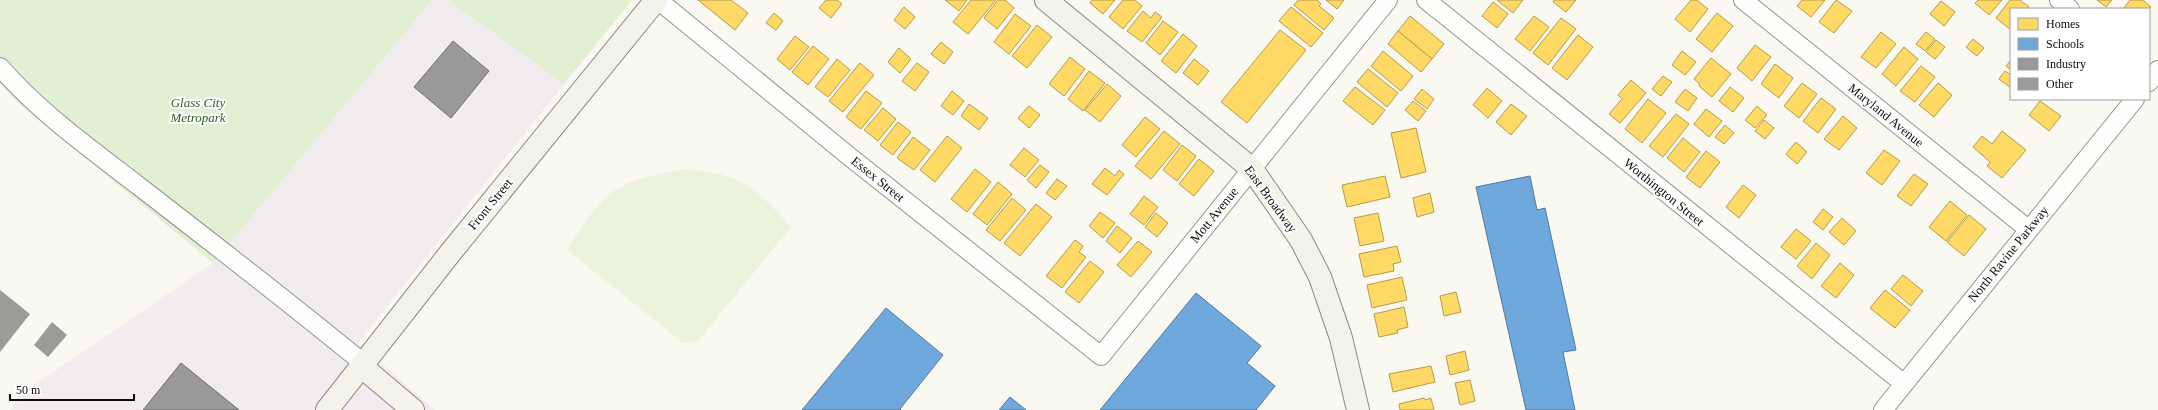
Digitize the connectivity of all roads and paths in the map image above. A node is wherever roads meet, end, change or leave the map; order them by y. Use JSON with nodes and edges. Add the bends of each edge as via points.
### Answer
{"nodes":[{"id":1,"x":657,"y":0,"type":"edge"},
{"id":2,"x":1046,"y":0,"type":"edge"},
{"id":3,"x":1388,"y":0,"type":"edge"},
{"id":4,"x":1426,"y":0,"type":"edge"},
{"id":5,"x":1744,"y":0,"type":"edge"},
{"id":6,"x":2059,"y":0,"type":"edge"},
{"id":7,"x":2069,"y":8,"type":"edge"},
{"id":8,"x":0,"y":67,"type":"edge"},
{"id":9,"x":2134,"y":100,"type":"edge"},
{"id":10,"x":1252,"y":169,"type":"junction"},
{"id":11,"x":2028,"y":229,"type":"junction"},
{"id":12,"x":1100,"y":356,"type":"joint"},
{"id":13,"x":362,"y":365,"type":"junction"},
{"id":14,"x":1903,"y":383,"type":"junction"},
{"id":15,"x":327,"y":410,"type":"edge"},
{"id":16,"x":413,"y":410,"type":"edge"},
{"id":17,"x":1358,"y":410,"type":"edge"},
{"id":18,"x":1883,"y":410,"type":"edge"}],
"edges":[{"from":1,"to":12,"type":"street","name":"Essex Street"},
{"from":1,"to":13,"type":"street","name":"Front Street"},
{"from":2,"to":10,"type":"street","name":"East Broadway"},
{"from":3,"to":10,"type":"street","name":"Mott Avenue"},
{"from":4,"to":14,"type":"street","name":"Worthington Street"},
{"from":5,"to":11,"type":"street","name":"Maryland Avenue"},
{"from":6,"to":7,"type":"street"},
{"from":8,"to":13,"type":"street","via":[[48,115],[83,144],[235,261]]},
{"from":9,"to":11,"type":"street","name":"North Ravine Parkway"},
{"from":10,"to":12,"type":"street","name":"Mott Avenue"},
{"from":10,"to":17,"type":"street","name":"East Broadway","via":[[1301,240],[1320,277],[1341,338]]},
{"from":11,"to":14,"type":"street","name":"North Ravine Parkway"},
{"from":13,"to":15,"type":"street","name":"Front Street"},
{"from":13,"to":16,"type":"street"},
{"from":14,"to":18,"type":"street","name":"North Ravine Parkway"}]}
